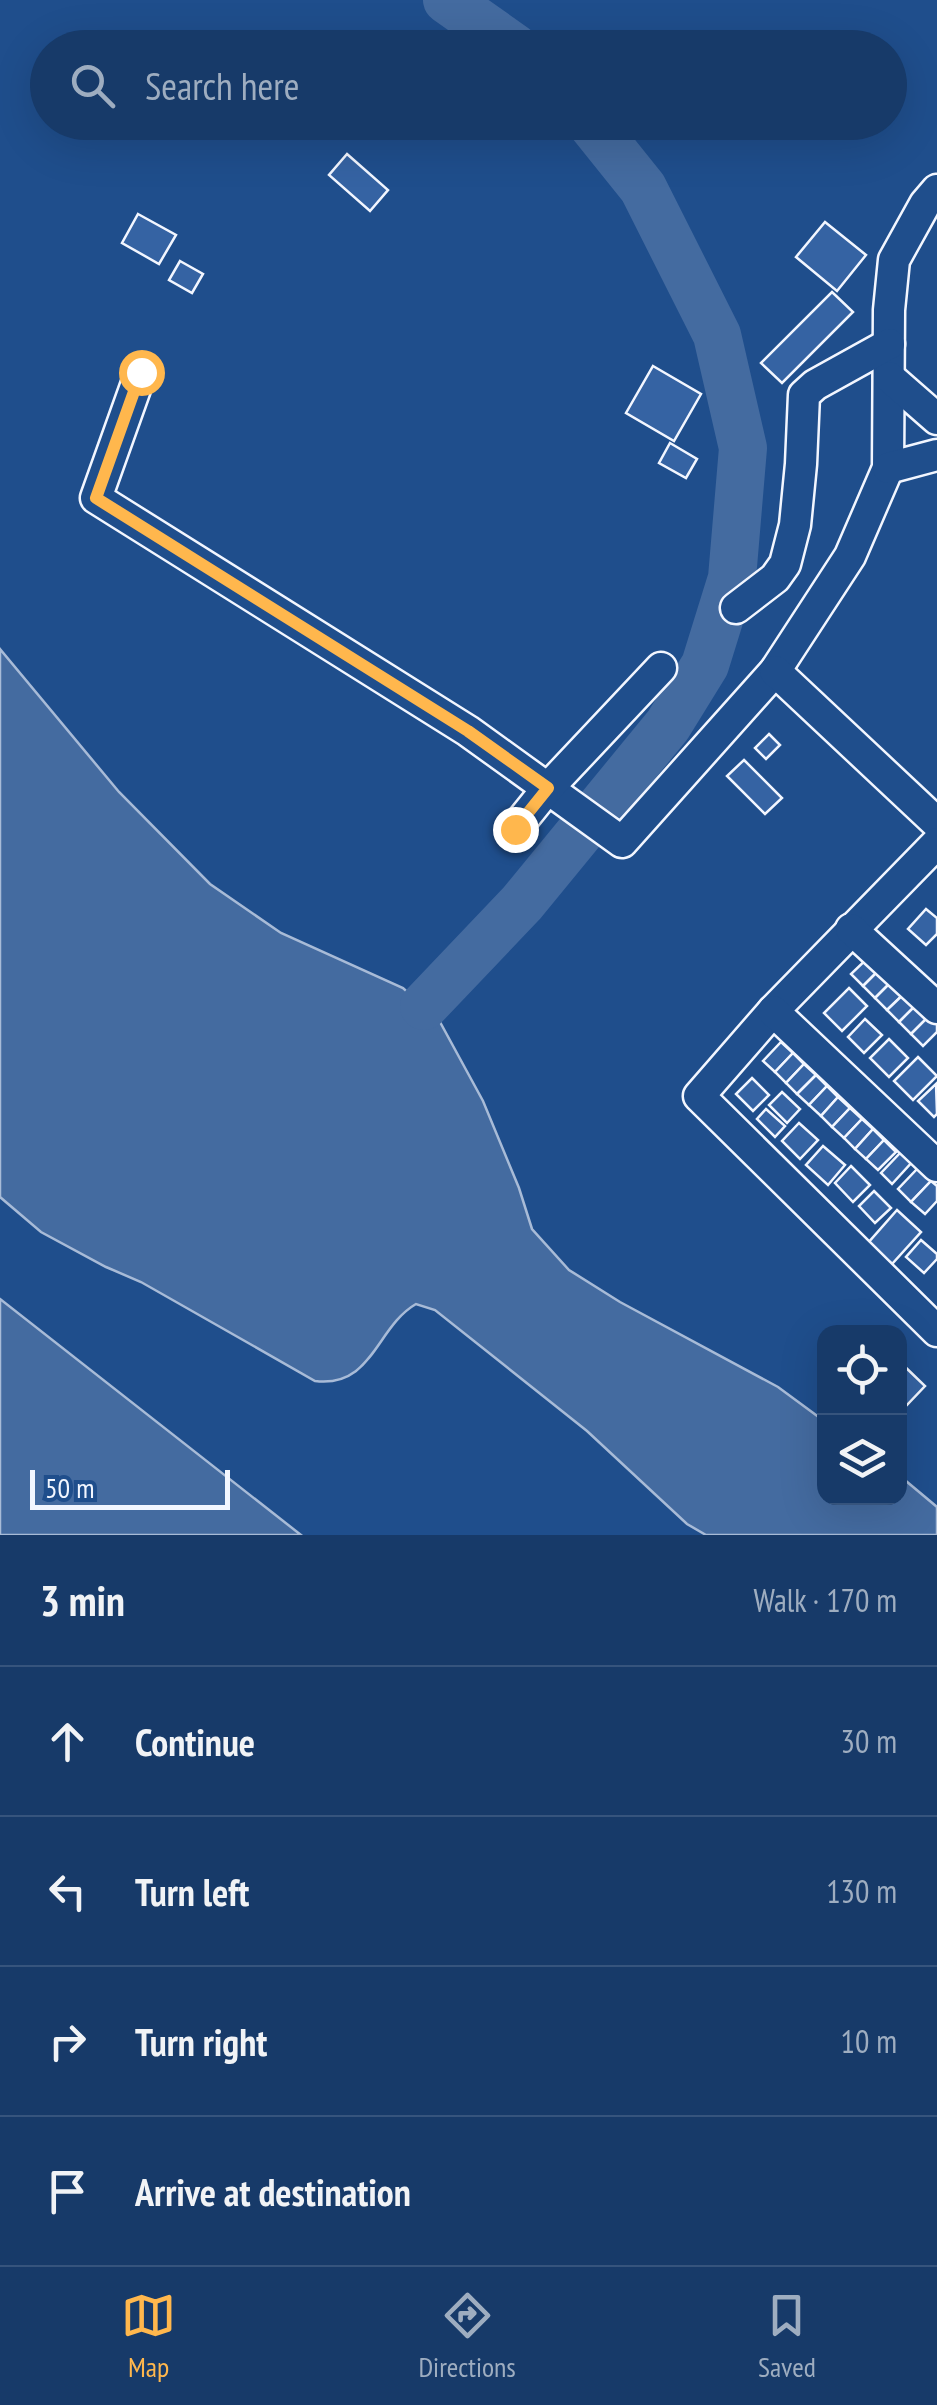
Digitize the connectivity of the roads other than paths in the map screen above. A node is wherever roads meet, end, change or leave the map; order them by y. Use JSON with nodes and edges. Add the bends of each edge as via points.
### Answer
{"nodes":[{"id":1,"x":937,"y":190,"type":"edge"},
{"id":2,"x":889,"y":344,"type":"junction"},
{"id":3,"x":141,"y":372,"type":"dead end"},
{"id":4,"x":888,"y":378,"type":"junction"},
{"id":5,"x":937,"y":419,"type":"edge"},
{"id":6,"x":937,"y":455,"type":"edge"},
{"id":7,"x":888,"y":468,"type":"junction"},
{"id":8,"x":736,"y":608,"type":"dead end"},
{"id":9,"x":661,"y":668,"type":"dead end"},
{"id":10,"x":775,"y":671,"type":"junction"},
{"id":11,"x":558,"y":795,"type":"junction"},
{"id":12,"x":937,"y":823,"type":"edge"},
{"id":13,"x":515,"y":829,"type":"dead end"},
{"id":14,"x":937,"y":842,"type":"edge"},
{"id":15,"x":852,"y":929,"type":"junction"},
{"id":16,"x":937,"y":1008,"type":"edge"},
{"id":17,"x":773,"y":1011,"type":"junction"},
{"id":18,"x":937,"y":1166,"type":"edge"},
{"id":19,"x":937,"y":1330,"type":"edge"}],
"edges":[{"from":1,"to":2,"type":"street","via":[[894,260]]},
{"from":2,"to":4,"type":"street"},
{"from":2,"to":8,"type":"street","via":[[804,394],[795,525],[785,564]]},
{"from":3,"to":11,"type":"street","via":[[96,498],[451,720]]},
{"from":4,"to":5,"type":"street"},
{"from":4,"to":7,"type":"street"},
{"from":6,"to":7,"type":"street"},
{"from":7,"to":10,"type":"street","via":[[850,556]]},
{"from":9,"to":11,"type":"street"},
{"from":10,"to":11,"type":"street","via":[[622,842]]},
{"from":10,"to":12,"type":"street"},
{"from":11,"to":13,"type":"street"},
{"from":14,"to":15,"type":"street"},
{"from":15,"to":16,"type":"street"},
{"from":15,"to":17,"type":"street"},
{"from":17,"to":18,"type":"street"},
{"from":17,"to":19,"type":"street","via":[[699,1096]]}]}
